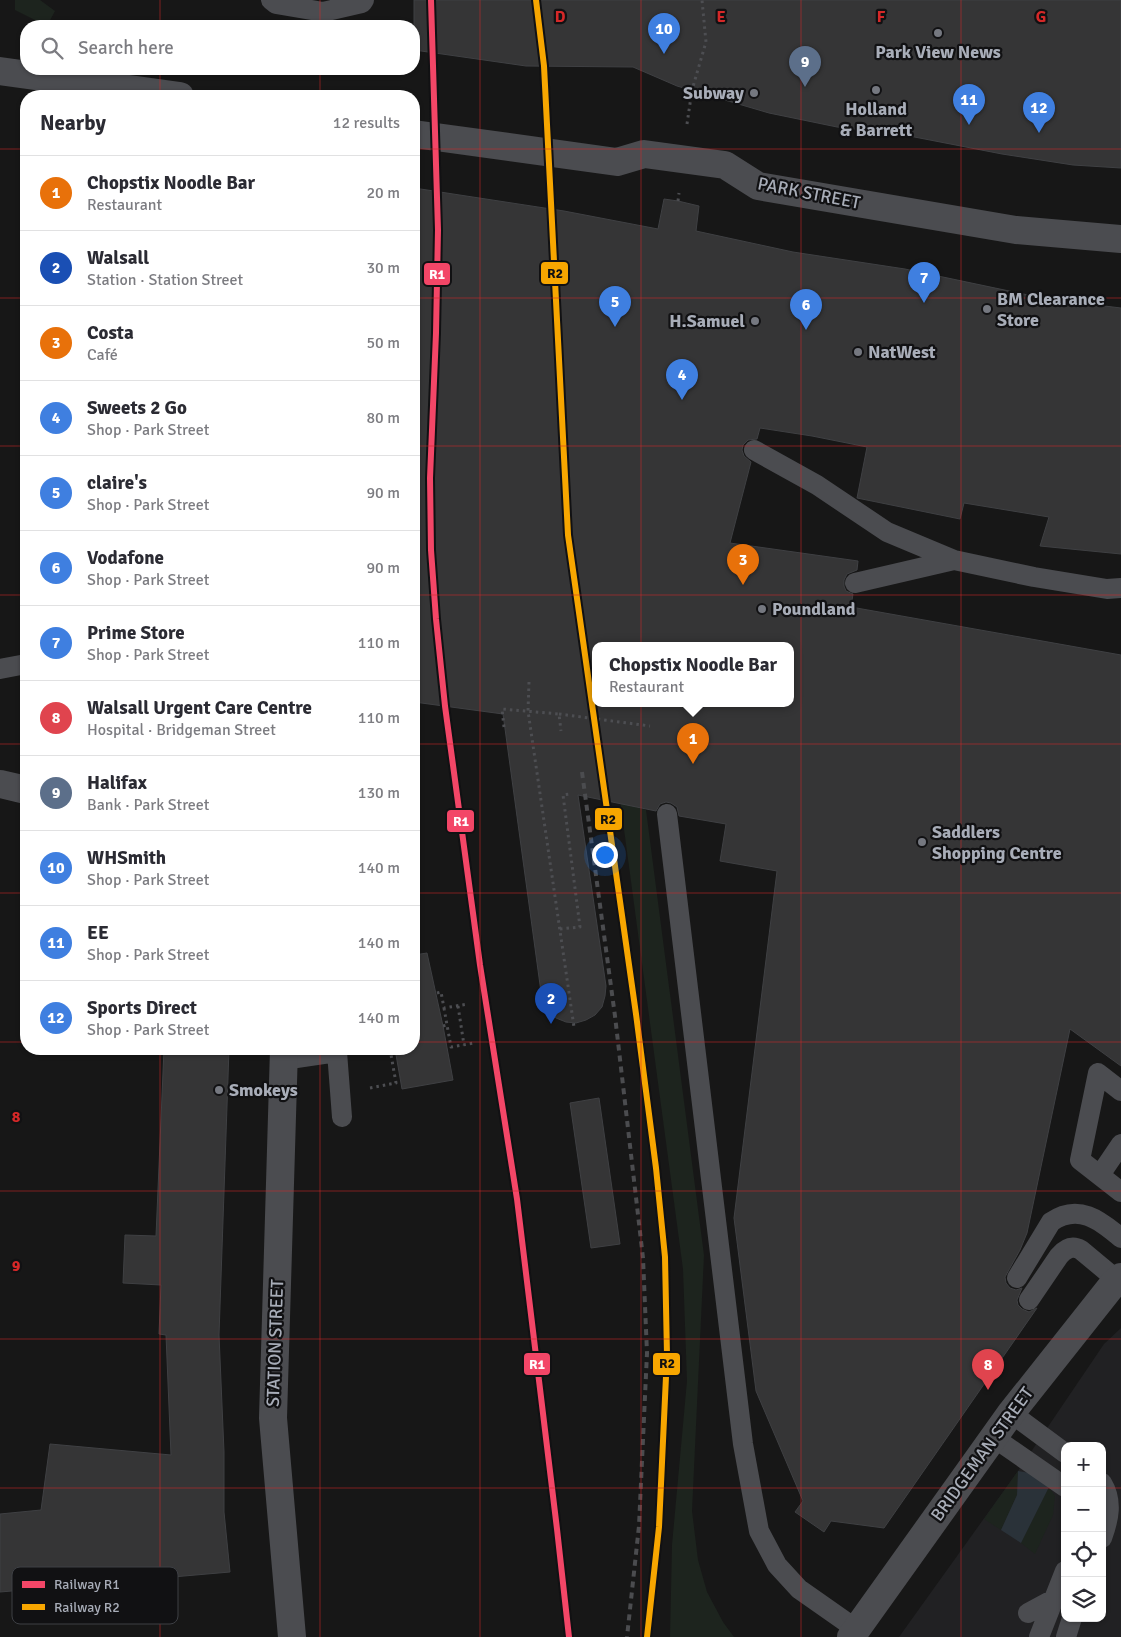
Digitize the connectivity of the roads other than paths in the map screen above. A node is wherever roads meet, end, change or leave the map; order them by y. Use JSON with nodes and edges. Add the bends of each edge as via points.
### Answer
{"nodes":[{"id":1,"x":270,"y":0,"type":"edge"},
{"id":2,"x":364,"y":0,"type":"edge"},
{"id":3,"x":0,"y":70,"type":"edge"},
{"id":4,"x":20,"y":73,"type":"edge"},
{"id":5,"x":35,"y":75,"type":"edge"},
{"id":6,"x":138,"y":90,"type":"edge"},
{"id":7,"x":420,"y":135,"type":"edge"},
{"id":8,"x":1121,"y":239,"type":"edge"},
{"id":9,"x":754,"y":450,"type":"dead end"},
{"id":10,"x":954,"y":560,"type":"junction"},
{"id":11,"x":855,"y":583,"type":"dead end"},
{"id":12,"x":1121,"y":588,"type":"edge"},
{"id":13,"x":20,"y":665,"type":"edge"},
{"id":14,"x":0,"y":669,"type":"edge"},
{"id":15,"x":0,"y":784,"type":"edge"},
{"id":16,"x":20,"y":789,"type":"edge"},
{"id":17,"x":667,"y":814,"type":"dead end"},
{"id":18,"x":283,"y":1055,"type":"edge"},
{"id":19,"x":337,"y":1055,"type":"edge"},
{"id":20,"x":1121,"y":1091,"type":"edge"},
{"id":21,"x":342,"y":1117,"type":"dead end"},
{"id":22,"x":1121,"y":1144,"type":"edge"},
{"id":23,"x":1100,"y":1175,"type":"junction"},
{"id":24,"x":1121,"y":1192,"type":"edge"},
{"id":25,"x":1121,"y":1238,"type":"edge"},
{"id":26,"x":1017,"y":1278,"type":"dead end"},
{"id":27,"x":1119,"y":1278,"type":"edge"},
{"id":28,"x":1029,"y":1300,"type":"dead end"},
{"id":29,"x":1010,"y":1412,"type":"junction"},
{"id":30,"x":993,"y":1437,"type":"junction"},
{"id":31,"x":1061,"y":1450,"type":"edge"},
{"id":32,"x":1061,"y":1484,"type":"edge"},
{"id":33,"x":1104,"y":1487,"type":"edge"},
{"id":34,"x":1104,"y":1532,"type":"edge"},
{"id":35,"x":1063,"y":1577,"type":"edge"},
{"id":36,"x":1054,"y":1599,"type":"junction"},
{"id":37,"x":1028,"y":1613,"type":"dead end"},
{"id":38,"x":1071,"y":1622,"type":"edge"},
{"id":39,"x":853,"y":1633,"type":"edge"},
{"id":40,"x":292,"y":1637,"type":"edge"},
{"id":41,"x":1039,"y":1637,"type":"edge"},
{"id":42,"x":1066,"y":1637,"type":"edge"}],
"edges":[{"from":1,"to":2,"type":"lane","via":[[276,4],[323,12]]},
{"from":3,"to":4,"type":"street"},
{"from":5,"to":6,"type":"street"},
{"from":7,"to":8,"type":"street","name":"PARK STREET","via":[[617,162],[644,154],[725,165],[758,186],[1016,230]]},
{"from":9,"to":10,"type":"lane","via":[[817,485],[887,532]]},
{"from":10,"to":11,"type":"lane"},
{"from":10,"to":12,"type":"lane","via":[[1034,577]]},
{"from":13,"to":14,"type":"lane"},
{"from":15,"to":16,"type":"street"},
{"from":17,"to":39,"type":"lane","via":[[743,1444],[759,1531],[777,1565]]},
{"from":18,"to":40,"type":"street","name":"STATION STREET","via":[[273,1418]]},
{"from":19,"to":21,"type":"lane"},
{"from":20,"to":23,"type":"lane","via":[[1098,1073],[1080,1160]]},
{"from":22,"to":23,"type":"lane"},
{"from":23,"to":24,"type":"lane"},
{"from":25,"to":26,"type":"lane","via":[[1090,1216],[1074,1213],[1058,1217],[1051,1222]]},
{"from":27,"to":28,"type":"lane","via":[[1081,1250],[1069,1248],[1059,1256]]},
{"from":27,"to":29,"type":"street","name":"BRIDGEMAN STREET"},
{"from":29,"to":30,"type":"street","name":"BRIDGEMAN STREET"},
{"from":29,"to":31,"type":"lane"},
{"from":30,"to":32,"type":"lane"},
{"from":30,"to":39,"type":"street","name":"BRIDGEMAN STREET"},
{"from":33,"to":34,"type":"lane","via":[[1110,1504]]},
{"from":35,"to":36,"type":"lane"},
{"from":36,"to":37,"type":"lane"},
{"from":36,"to":41,"type":"lane"},
{"from":38,"to":42,"type":"lane"}]}
